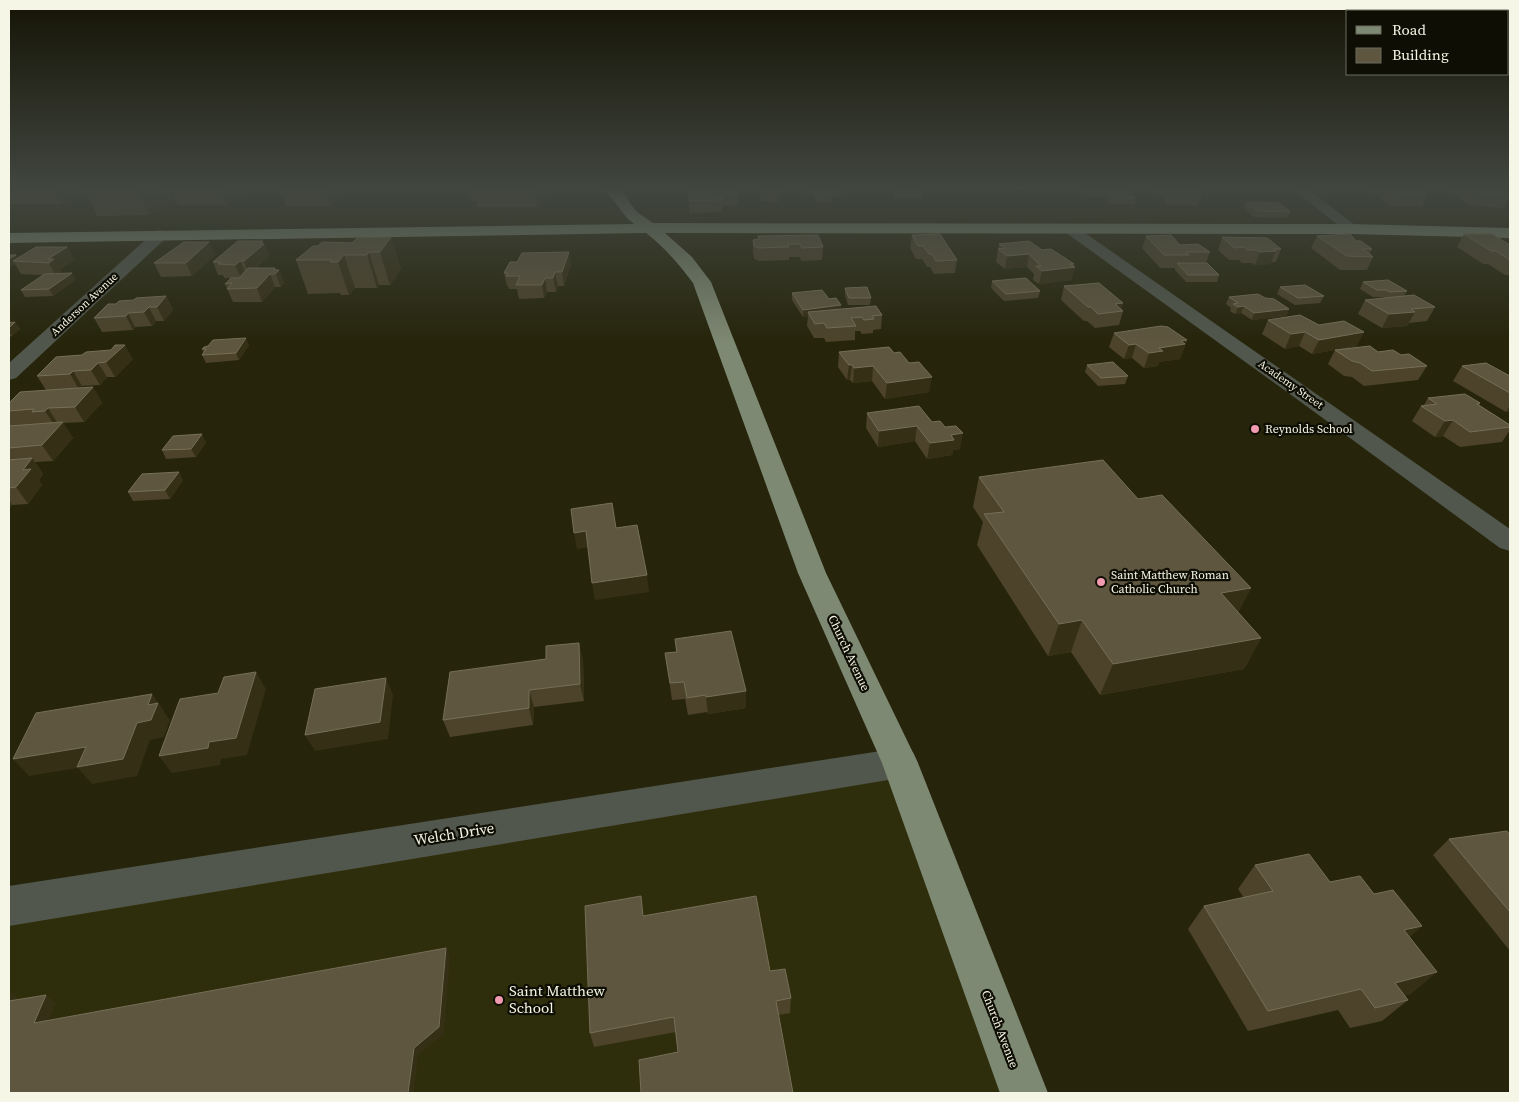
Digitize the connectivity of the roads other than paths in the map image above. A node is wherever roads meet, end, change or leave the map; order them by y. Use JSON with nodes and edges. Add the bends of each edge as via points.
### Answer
{"nodes":[{"id":1,"x":155,"y":239,"type":"edge"},
{"id":2,"x":663,"y":239,"type":"edge"},
{"id":3,"x":1085,"y":239,"type":"edge"},
{"id":4,"x":9,"y":374,"type":"edge"},
{"id":5,"x":1506,"y":535,"type":"edge"},
{"id":6,"x":900,"y":763,"type":"junction"},
{"id":7,"x":9,"y":906,"type":"edge"},
{"id":8,"x":1024,"y":1093,"type":"edge"}],
"edges":[{"from":1,"to":4,"type":"street","name":"Anderson Avenue"},
{"from":2,"to":6,"type":"main road","name":"Church Avenue","via":[[702,282],[812,573]]},
{"from":3,"to":5,"type":"street","name":"Academy Street"},
{"from":6,"to":7,"type":"street","name":"Welch Drive"},
{"from":6,"to":8,"type":"main road","name":"Church Avenue"}]}
